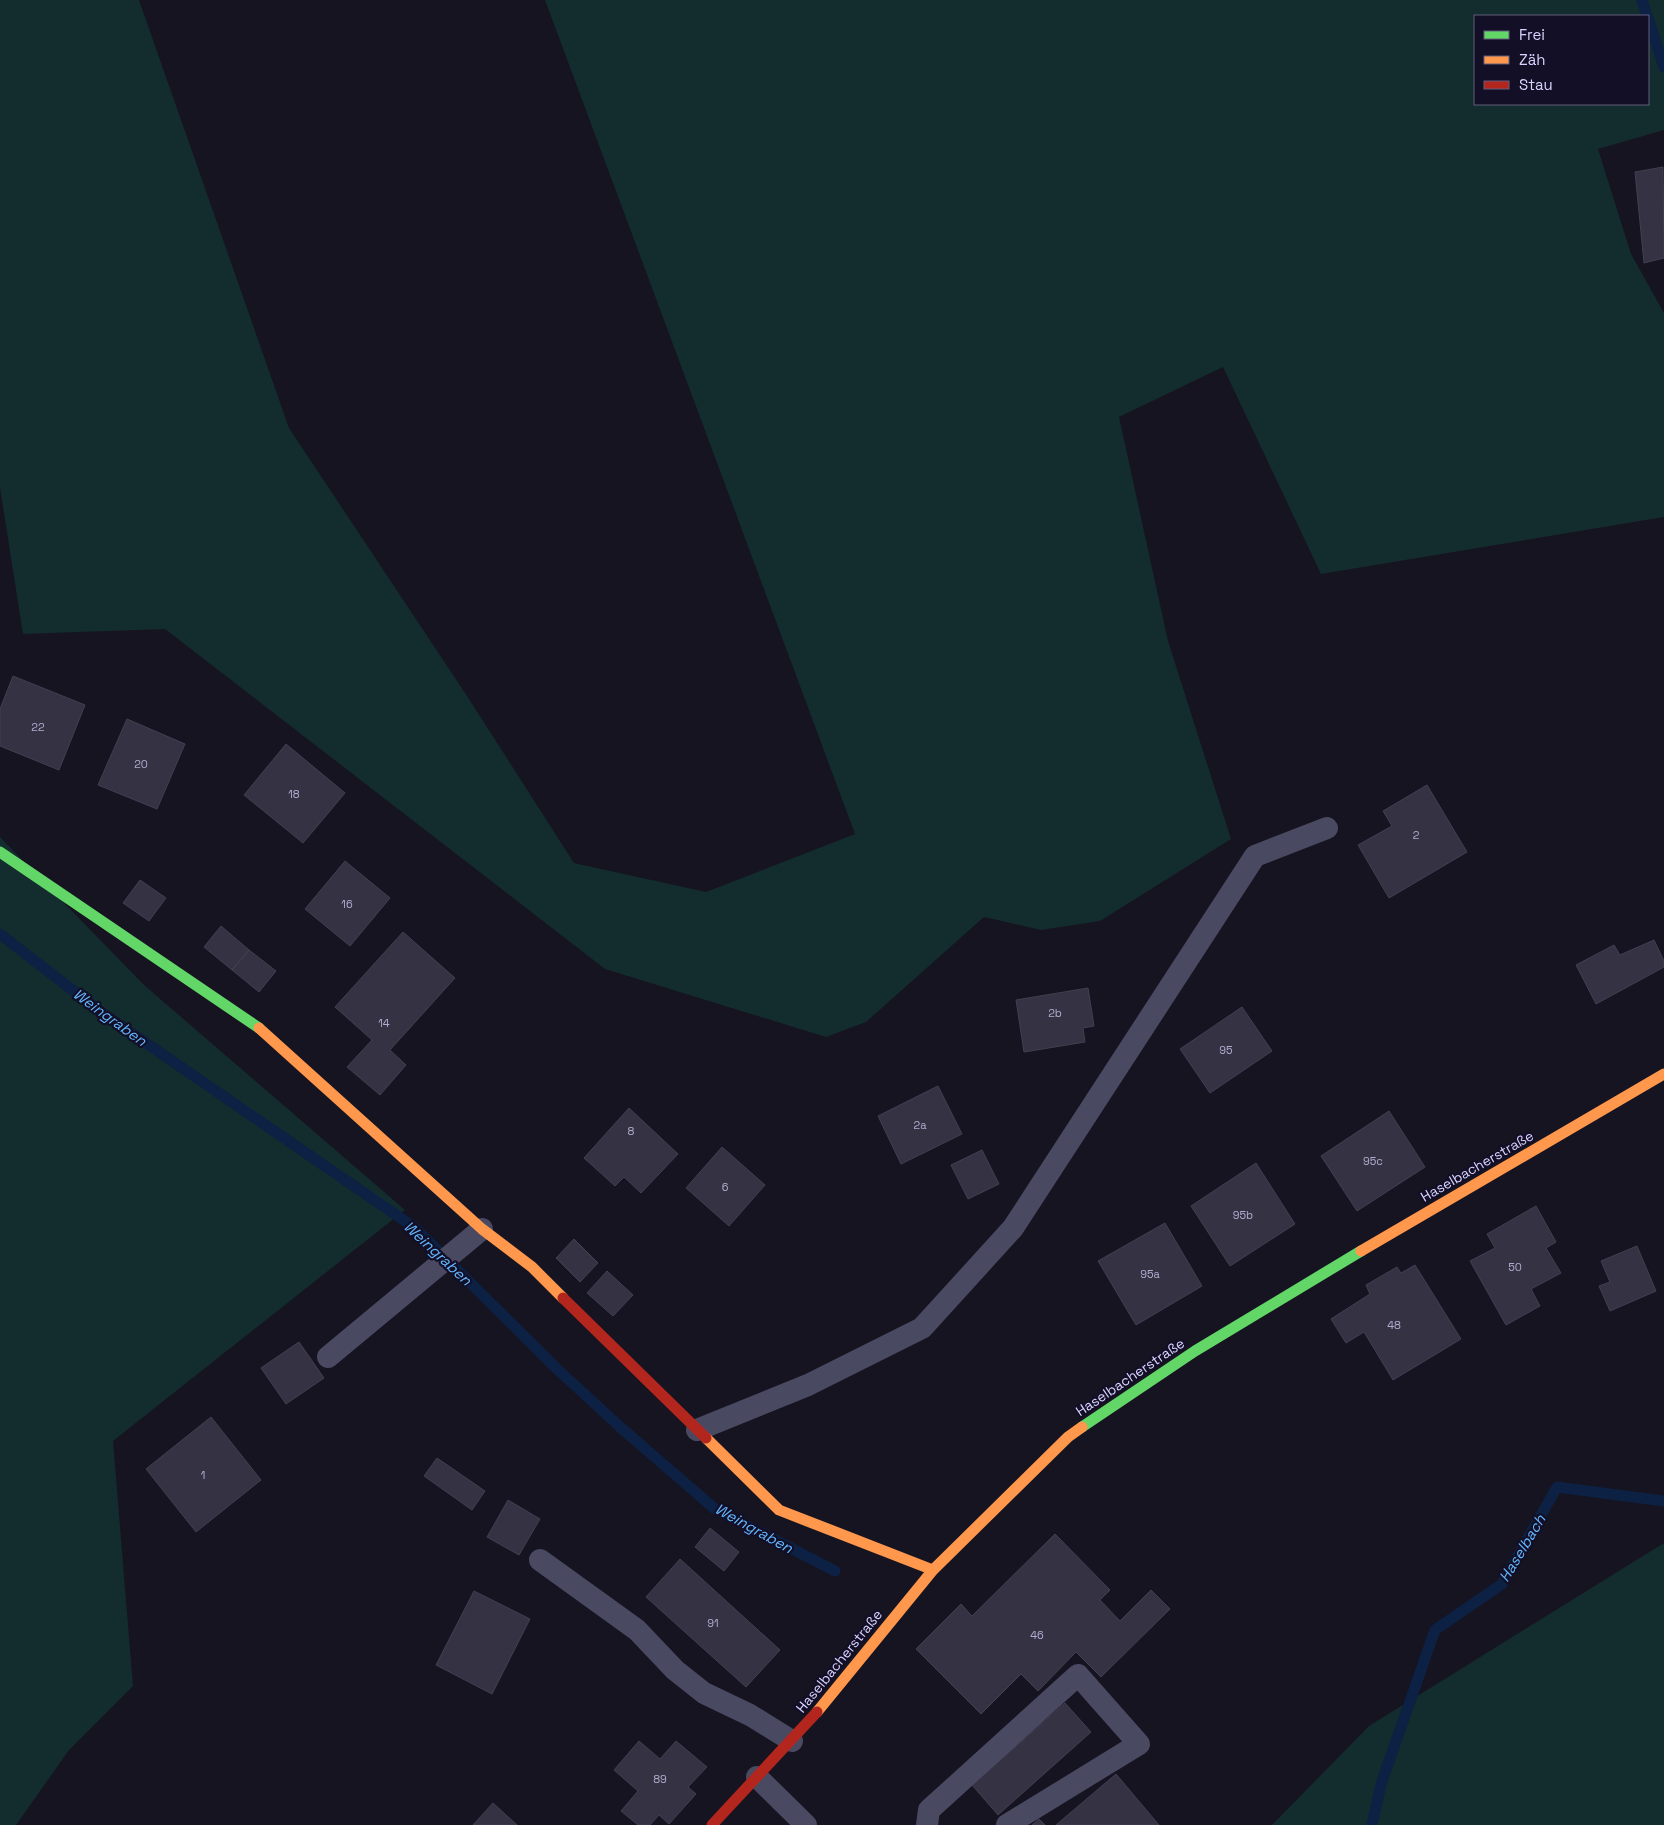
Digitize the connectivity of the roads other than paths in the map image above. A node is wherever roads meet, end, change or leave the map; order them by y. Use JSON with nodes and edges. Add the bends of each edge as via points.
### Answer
{"nodes":[{"id":1,"x":1328,"y":828,"type":"dead end"},
{"id":2,"x":0,"y":852,"type":"edge"},
{"id":3,"x":1664,"y":1074,"type":"edge"},
{"id":4,"x":482,"y":1229,"type":"junction"},
{"id":5,"x":328,"y":1357,"type":"dead end"},
{"id":6,"x":697,"y":1430,"type":"junction"},
{"id":7,"x":540,"y":1560,"type":"dead end"},
{"id":8,"x":933,"y":1570,"type":"junction"},
{"id":9,"x":792,"y":1741,"type":"junction"},
{"id":10,"x":757,"y":1777,"type":"junction"},
{"id":11,"x":712,"y":1825,"type":"edge"},
{"id":12,"x":806,"y":1825,"type":"edge"},
{"id":13,"x":927,"y":1825,"type":"edge"},
{"id":14,"x":1007,"y":1825,"type":"edge"}],
"edges":[{"from":1,"to":6,"type":"lane","via":[[1255,856],[1012,1228],[922,1328],[808,1385]]},
{"from":2,"to":4,"type":"street","via":[[251,1020]]},
{"from":3,"to":8,"type":"street","name":"Haselbacherstraße","via":[[1335,1266],[1163,1373],[1068,1438]]},
{"from":4,"to":5,"type":"lane"},
{"from":4,"to":6,"type":"street","via":[[532,1267]]},
{"from":6,"to":8,"type":"street","via":[[778,1510]]},
{"from":7,"to":9,"type":"lane","via":[[637,1630],[675,1670],[704,1693],[750,1715]]},
{"from":8,"to":9,"type":"street","name":"Haselbacherstraße"},
{"from":9,"to":10,"type":"street","name":"Haselbacherstraße"},
{"from":10,"to":11,"type":"street","name":"Haselbacherstraße"},
{"from":10,"to":12,"type":"lane"},
{"from":13,"to":14,"type":"lane","via":[[929,1810],[1078,1675],[1140,1744]]}]}
